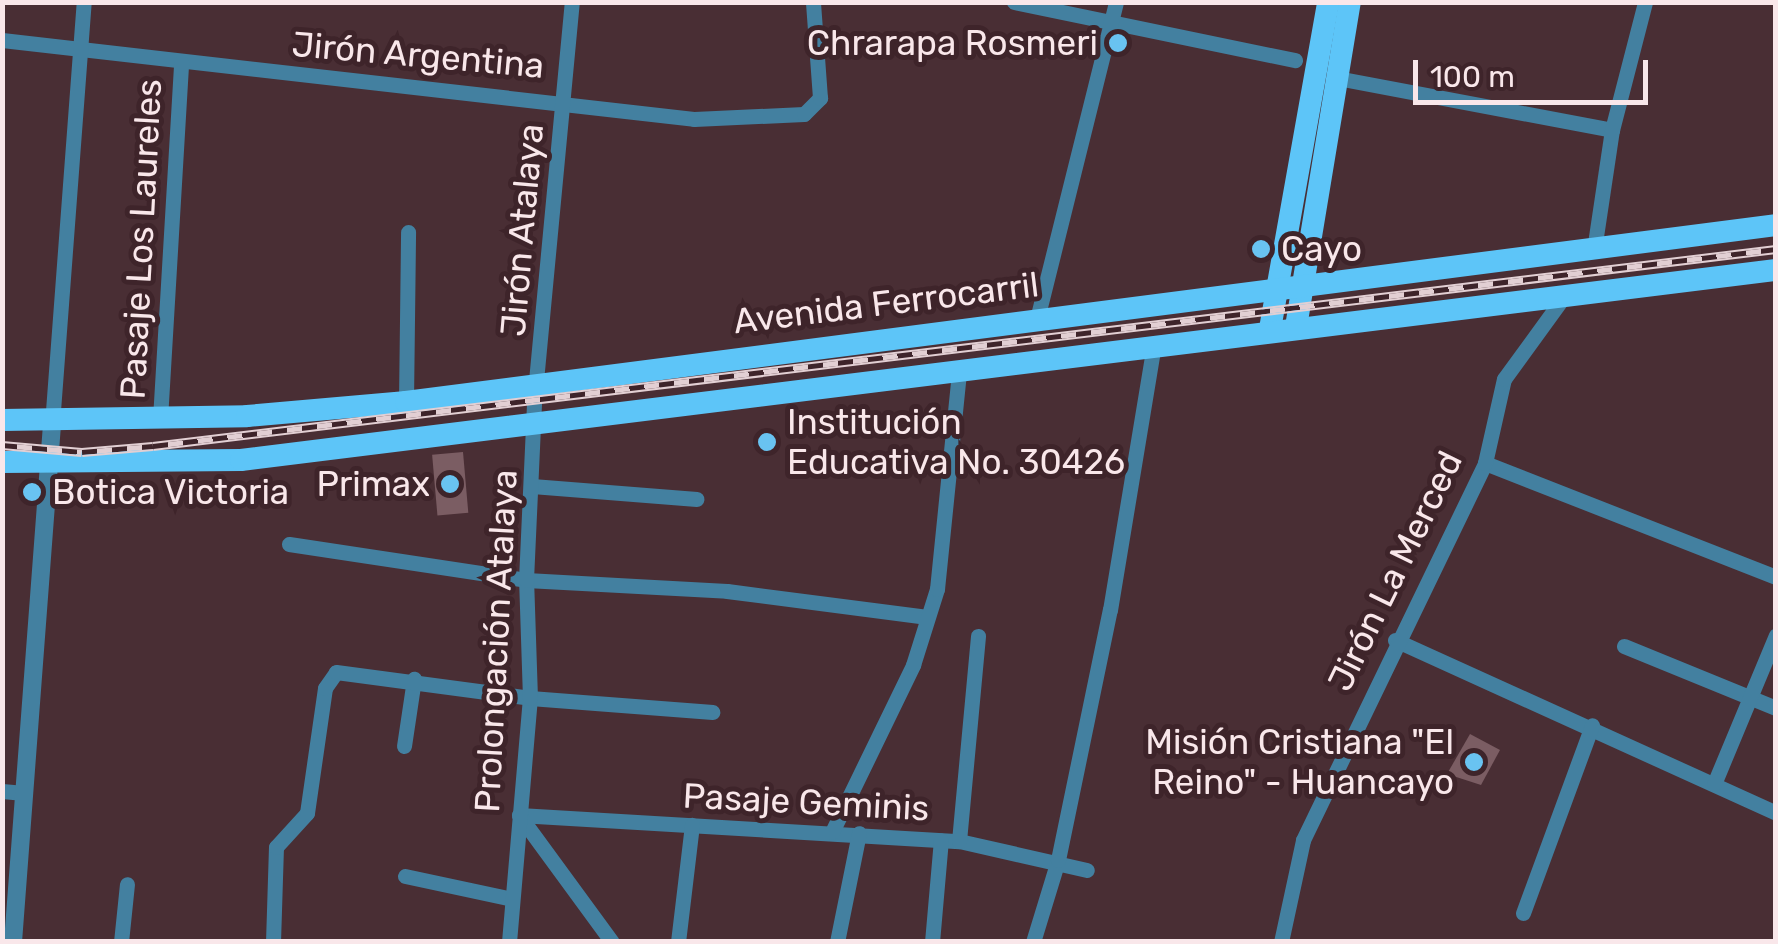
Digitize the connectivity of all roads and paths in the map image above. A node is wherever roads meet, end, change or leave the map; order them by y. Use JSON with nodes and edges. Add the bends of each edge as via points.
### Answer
{"nodes":[{"id":1,"x":84,"y":2,"type":"edge"},
{"id":2,"x":572,"y":2,"type":"edge"},
{"id":3,"x":813,"y":2,"type":"edge"},
{"id":4,"x":1014,"y":2,"type":"edge"},
{"id":5,"x":1116,"y":2,"type":"edge"},
{"id":6,"x":1328,"y":2,"type":"edge"},
{"id":7,"x":1350,"y":2,"type":"edge"},
{"id":8,"x":1644,"y":2,"type":"edge"},
{"id":9,"x":1110,"y":27,"type":"junction"},
{"id":10,"x":2,"y":40,"type":"edge"},
{"id":11,"x":81,"y":50,"type":"junction"},
{"id":12,"x":1295,"y":60,"type":"dead end"},
{"id":13,"x":182,"y":62,"type":"junction"},
{"id":14,"x":1338,"y":78,"type":"junction"},
{"id":15,"x":563,"y":99,"type":"junction"},
{"id":16,"x":1612,"y":130,"type":"junction"},
{"id":17,"x":1776,"y":225,"type":"edge"},
{"id":18,"x":408,"y":232,"type":"dead end"},
{"id":19,"x":1594,"y":250,"type":"junction"},
{"id":20,"x":1776,"y":270,"type":"edge"},
{"id":21,"x":1301,"y":290,"type":"junction"},
{"id":22,"x":1276,"y":292,"type":"junction"},
{"id":23,"x":1565,"y":295,"type":"junction"},
{"id":24,"x":1037,"y":318,"type":"junction"},
{"id":25,"x":1296,"y":327,"type":"junction"},
{"id":26,"x":1270,"y":329,"type":"junction"},
{"id":27,"x":1154,"y":345,"type":"junction"},
{"id":28,"x":958,"y":373,"type":"junction"},
{"id":29,"x":406,"y":402,"type":"junction"},
{"id":30,"x":537,"y":403,"type":"junction"},
{"id":31,"x":2,"y":420,"type":"edge"},
{"id":32,"x":160,"y":420,"type":"junction"},
{"id":33,"x":52,"y":424,"type":"junction"},
{"id":34,"x":2,"y":462,"type":"edge"},
{"id":35,"x":1485,"y":463,"type":"junction"},
{"id":36,"x":49,"y":466,"type":"junction"},
{"id":37,"x":532,"y":486,"type":"junction"},
{"id":38,"x":696,"y":499,"type":"dead end"},
{"id":39,"x":289,"y":544,"type":"dead end"},
{"id":40,"x":1776,"y":577,"type":"edge"},
{"id":41,"x":526,"y":580,"type":"junction"},
{"id":42,"x":927,"y":618,"type":"junction"},
{"id":43,"x":1776,"y":635,"type":"edge"},
{"id":44,"x":978,"y":636,"type":"dead end"},
{"id":45,"x":1395,"y":640,"type":"junction"},
{"id":46,"x":1624,"y":646,"type":"dead end"},
{"id":47,"x":414,"y":679,"type":"junction"},
{"id":48,"x":530,"y":698,"type":"junction"},
{"id":49,"x":1752,"y":698,"type":"junction"},
{"id":50,"x":1776,"y":708,"type":"edge"},
{"id":51,"x":712,"y":712,"type":"dead end"},
{"id":52,"x":1592,"y":725,"type":"junction"},
{"id":53,"x":404,"y":746,"type":"dead end"},
{"id":54,"x":1714,"y":784,"type":"junction"},
{"id":55,"x":2,"y":791,"type":"edge"},
{"id":56,"x":24,"y":793,"type":"junction"},
{"id":57,"x":1776,"y":813,"type":"edge"},
{"id":58,"x":519,"y":815,"type":"junction"},
{"id":59,"x":692,"y":825,"type":"junction"},
{"id":60,"x":832,"y":832,"type":"junction"},
{"id":61,"x":860,"y":833,"type":"junction"},
{"id":62,"x":941,"y":840,"type":"junction"},
{"id":63,"x":959,"y":841,"type":"junction"},
{"id":64,"x":1058,"y":860,"type":"junction"},
{"id":65,"x":1087,"y":870,"type":"dead end"},
{"id":66,"x":405,"y":876,"type":"dead end"},
{"id":67,"x":127,"y":884,"type":"dead end"},
{"id":68,"x":512,"y":899,"type":"junction"},
{"id":69,"x":1523,"y":913,"type":"dead end"},
{"id":70,"x":13,"y":942,"type":"edge"},
{"id":71,"x":121,"y":942,"type":"edge"},
{"id":72,"x":273,"y":942,"type":"edge"},
{"id":73,"x":508,"y":942,"type":"edge"},
{"id":74,"x":612,"y":942,"type":"edge"},
{"id":75,"x":678,"y":942,"type":"edge"},
{"id":76,"x":837,"y":942,"type":"edge"},
{"id":77,"x":932,"y":942,"type":"edge"},
{"id":78,"x":1032,"y":942,"type":"edge"},
{"id":79,"x":1281,"y":942,"type":"edge"}],
"edges":[{"from":1,"to":11,"type":"street"},
{"from":2,"to":15,"type":"street","name":"Jirón Atalaya"},
{"from":3,"to":15,"type":"street","name":"Jirón Argentina","via":[[820,98],[804,114],[694,119]]},
{"from":4,"to":9,"type":"street"},
{"from":5,"to":9,"type":"street"},
{"from":6,"to":22,"type":"main road"},
{"from":7,"to":14,"type":"main road"},
{"from":8,"to":16,"type":"street"},
{"from":9,"to":12,"type":"street"},
{"from":9,"to":24,"type":"street"},
{"from":10,"to":11,"type":"street","name":"Jirón Argentina"},
{"from":11,"to":13,"type":"street","name":"Jirón Argentina"},
{"from":11,"to":33,"type":"street"},
{"from":13,"to":15,"type":"street","name":"Jirón Argentina"},
{"from":13,"to":32,"type":"street","name":"Pasaje Los Laureles"},
{"from":14,"to":16,"type":"street"},
{"from":14,"to":21,"type":"main road"},
{"from":15,"to":30,"type":"street","name":"Jirón Atalaya"},
{"from":16,"to":19,"type":"street"},
{"from":17,"to":19,"type":"main road","name":"Avenida Ferrocarril"},
{"from":18,"to":29,"type":"street"},
{"from":19,"to":21,"type":"main road","name":"Avenida Ferrocarril"},
{"from":20,"to":23,"type":"main road","name":"Avenida Ferrocarril"},
{"from":21,"to":22,"type":"main road","name":"Avenida Ferrocarril"},
{"from":21,"to":25,"type":"main road"},
{"from":22,"to":24,"type":"main road","name":"Avenida Ferrocarril"},
{"from":22,"to":26,"type":"main road"},
{"from":23,"to":25,"type":"main road","name":"Avenida Ferrocarril"},
{"from":23,"to":35,"type":"street","name":"Jirón La Merced","via":[[1504,379]]},
{"from":24,"to":30,"type":"main road","name":"Avenida Ferrocarril"},
{"from":25,"to":26,"type":"main road","name":"Avenida Ferrocarril"},
{"from":26,"to":27,"type":"main road","name":"Avenida Ferrocarril"},
{"from":27,"to":28,"type":"main road","name":"Avenida Ferrocarril"},
{"from":27,"to":64,"type":"street","via":[[1110,610]]},
{"from":28,"to":30,"type":"main road","name":"Avenida Ferrocarril"},
{"from":28,"to":42,"type":"street","via":[[937,590]]},
{"from":29,"to":30,"type":"main road","name":"Avenida Ferrocarril"},
{"from":29,"to":32,"type":"main road","name":"Avenida Ferrocarril"},
{"from":30,"to":36,"type":"main road","name":"Avenida Ferrocarril","via":[[241,460]]},
{"from":30,"to":37,"type":"street","name":"Prolongación Atalaya"},
{"from":31,"to":33,"type":"main road","name":"Avenida Ferrocarril"},
{"from":32,"to":33,"type":"main road","name":"Avenida Ferrocarril"},
{"from":33,"to":36,"type":"street"},
{"from":34,"to":36,"type":"main road","name":"Avenida Ferrocarril"},
{"from":35,"to":40,"type":"street"},
{"from":35,"to":45,"type":"street","name":"Jirón La Merced"},
{"from":36,"to":56,"type":"street"},
{"from":37,"to":38,"type":"street"},
{"from":37,"to":41,"type":"street","name":"Prolongación Atalaya"},
{"from":39,"to":41,"type":"street"},
{"from":41,"to":42,"type":"street","via":[[727,591]]},
{"from":41,"to":48,"type":"street","name":"Prolongación Atalaya"},
{"from":42,"to":60,"type":"street","via":[[913,665]]},
{"from":43,"to":49,"type":"street"},
{"from":44,"to":63,"type":"street"},
{"from":45,"to":52,"type":"street"},
{"from":45,"to":79,"type":"street","name":"Jirón La Merced","via":[[1303,840]]},
{"from":46,"to":49,"type":"street"},
{"from":47,"to":48,"type":"street"},
{"from":47,"to":53,"type":"street"},
{"from":47,"to":72,"type":"street","via":[[336,672],[328,680],[308,812],[276,847]]},
{"from":48,"to":51,"type":"street"},
{"from":48,"to":58,"type":"street","name":"Prolongación Atalaya"},
{"from":49,"to":50,"type":"street"},
{"from":49,"to":54,"type":"street"},
{"from":52,"to":54,"type":"street"},
{"from":52,"to":69,"type":"street"},
{"from":54,"to":57,"type":"street"},
{"from":55,"to":56,"type":"street"},
{"from":56,"to":70,"type":"street"},
{"from":58,"to":59,"type":"street","name":"Pasaje Geminis"},
{"from":58,"to":68,"type":"street","name":"Prolongación Atalaya"},
{"from":58,"to":74,"type":"street"},
{"from":59,"to":60,"type":"street","name":"Pasaje Geminis"},
{"from":59,"to":75,"type":"street"},
{"from":60,"to":61,"type":"street","name":"Pasaje Geminis"},
{"from":61,"to":62,"type":"street","name":"Pasaje Geminis"},
{"from":61,"to":76,"type":"street"},
{"from":62,"to":63,"type":"street","name":"Pasaje Geminis"},
{"from":62,"to":77,"type":"street"},
{"from":63,"to":64,"type":"street","name":"Pasaje Geminis"},
{"from":64,"to":65,"type":"street","name":"Pasaje Geminis"},
{"from":64,"to":78,"type":"street"},
{"from":66,"to":68,"type":"street"},
{"from":67,"to":71,"type":"street"},
{"from":68,"to":73,"type":"street","name":"Prolongación Atalaya"}]}
